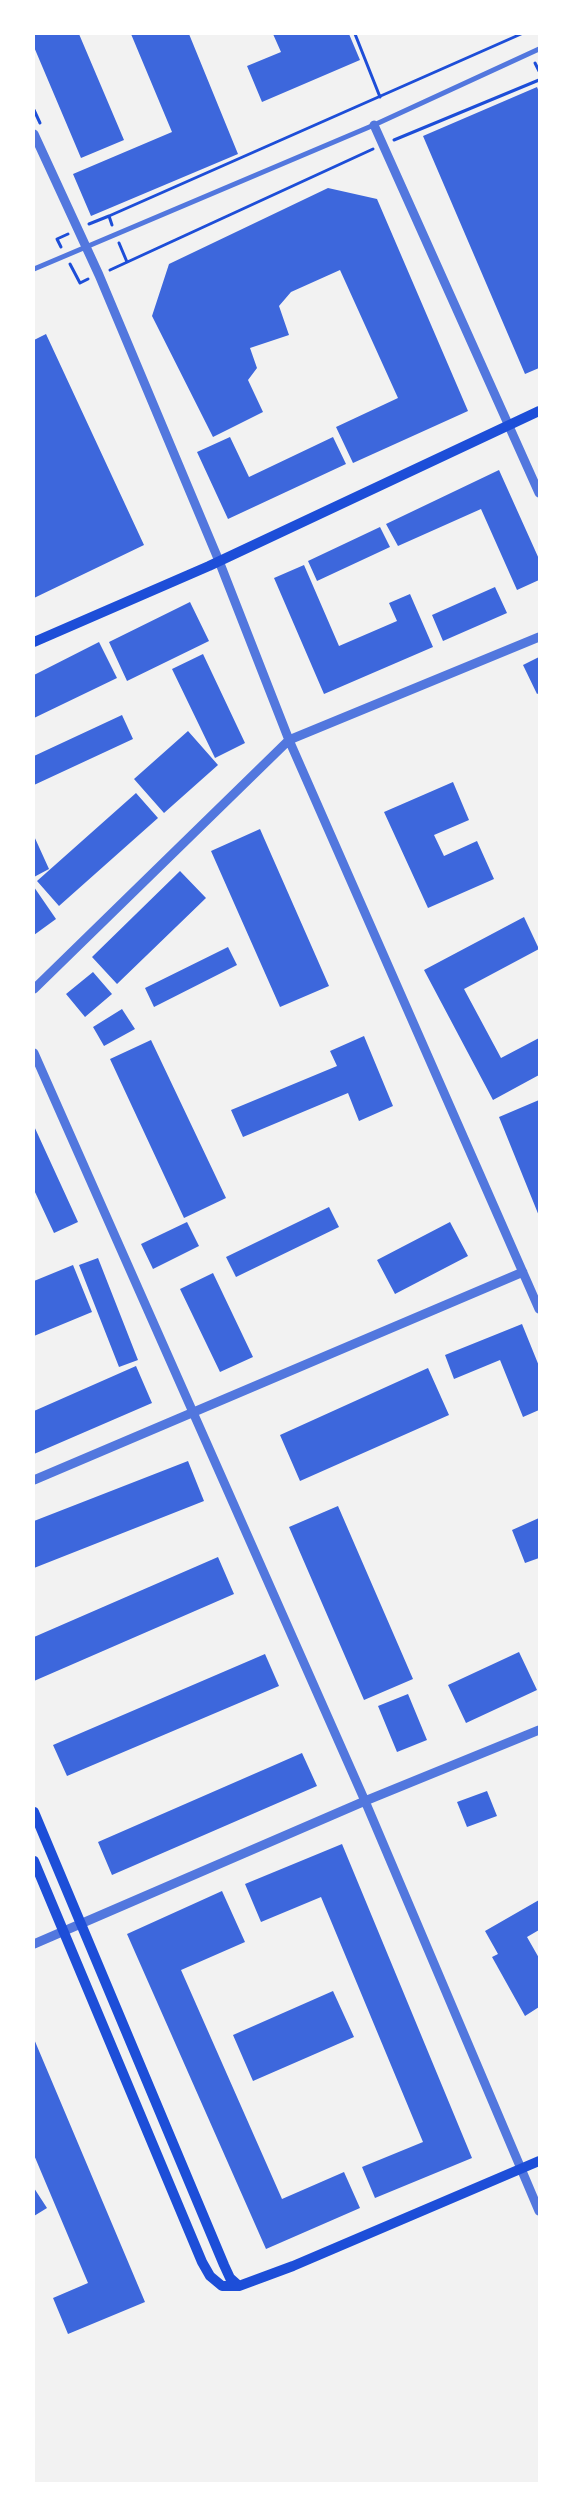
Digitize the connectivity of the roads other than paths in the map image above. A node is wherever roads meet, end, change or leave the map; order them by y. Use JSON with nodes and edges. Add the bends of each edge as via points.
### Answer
{"nodes":[{"id":1,"x":539,"y":49,"type":"edge"},
{"id":2,"x":374,"y":125,"type":"junction"},
{"id":3,"x":34,"y":134,"type":"edge"},
{"id":4,"x":86,"y":245,"type":"junction"},
{"id":5,"x":34,"y":269,"type":"edge"},
{"id":6,"x":539,"y":411,"type":"edge"},
{"id":7,"x":508,"y":426,"type":"junction"},
{"id":8,"x":539,"y":493,"type":"edge"},
{"id":9,"x":219,"y":561,"type":"junction"},
{"id":10,"x":539,"y":637,"type":"edge"},
{"id":11,"x":34,"y":642,"type":"edge"},
{"id":12,"x":289,"y":740,"type":"junction"},
{"id":13,"x":34,"y":989,"type":"edge"},
{"id":14,"x":34,"y":1053,"type":"edge"},
{"id":15,"x":523,"y":1272,"type":"junction"},
{"id":16,"x":539,"y":1309,"type":"edge"},
{"id":17,"x":192,"y":1412,"type":"junction"},
{"id":18,"x":34,"y":1480,"type":"edge"},
{"id":19,"x":539,"y":1730,"type":"edge"},
{"id":20,"x":365,"y":1801,"type":"junction"},
{"id":21,"x":34,"y":1812,"type":"edge"},
{"id":22,"x":34,"y":1861,"type":"edge"},
{"id":23,"x":80,"y":1923,"type":"junction"},
{"id":24,"x":63,"y":1930,"type":"junction"},
{"id":25,"x":34,"y":1944,"type":"edge"},
{"id":26,"x":539,"y":2161,"type":"edge"},
{"id":27,"x":520,"y":2170,"type":"junction"},
{"id":28,"x":539,"y":2212,"type":"edge"},
{"id":29,"x":239,"y":2286,"type":"junction"}],
"edges":[{"from":1,"to":2,"type":"street"},
{"from":2,"to":4,"type":"street"},
{"from":2,"to":7,"type":"street"},
{"from":3,"to":4,"type":"street"},
{"from":4,"to":5,"type":"street"},
{"from":4,"to":9,"type":"street"},
{"from":6,"to":7,"type":"main road"},
{"from":7,"to":8,"type":"street"},
{"from":7,"to":9,"type":"main road"},
{"from":9,"to":11,"type":"main road"},
{"from":9,"to":12,"type":"street"},
{"from":10,"to":12,"type":"street"},
{"from":12,"to":13,"type":"street"},
{"from":12,"to":15,"type":"street"},
{"from":14,"to":17,"type":"street"},
{"from":15,"to":16,"type":"street"},
{"from":15,"to":17,"type":"street"},
{"from":17,"to":18,"type":"street"},
{"from":17,"to":20,"type":"street"},
{"from":19,"to":20,"type":"street"},
{"from":20,"to":23,"type":"street"},
{"from":20,"to":27,"type":"street"},
{"from":21,"to":23,"type":"main road"},
{"from":22,"to":24,"type":"main road"},
{"from":23,"to":24,"type":"street"},
{"from":23,"to":29,"type":"main road","via":[[224,2265],[230,2278]]},
{"from":24,"to":25,"type":"street"},
{"from":24,"to":29,"type":"main road","via":[[202,2262],[210,2276],[222,2286]]},
{"from":26,"to":27,"type":"main road"},
{"from":27,"to":28,"type":"street"},
{"from":27,"to":29,"type":"main road"}]}
